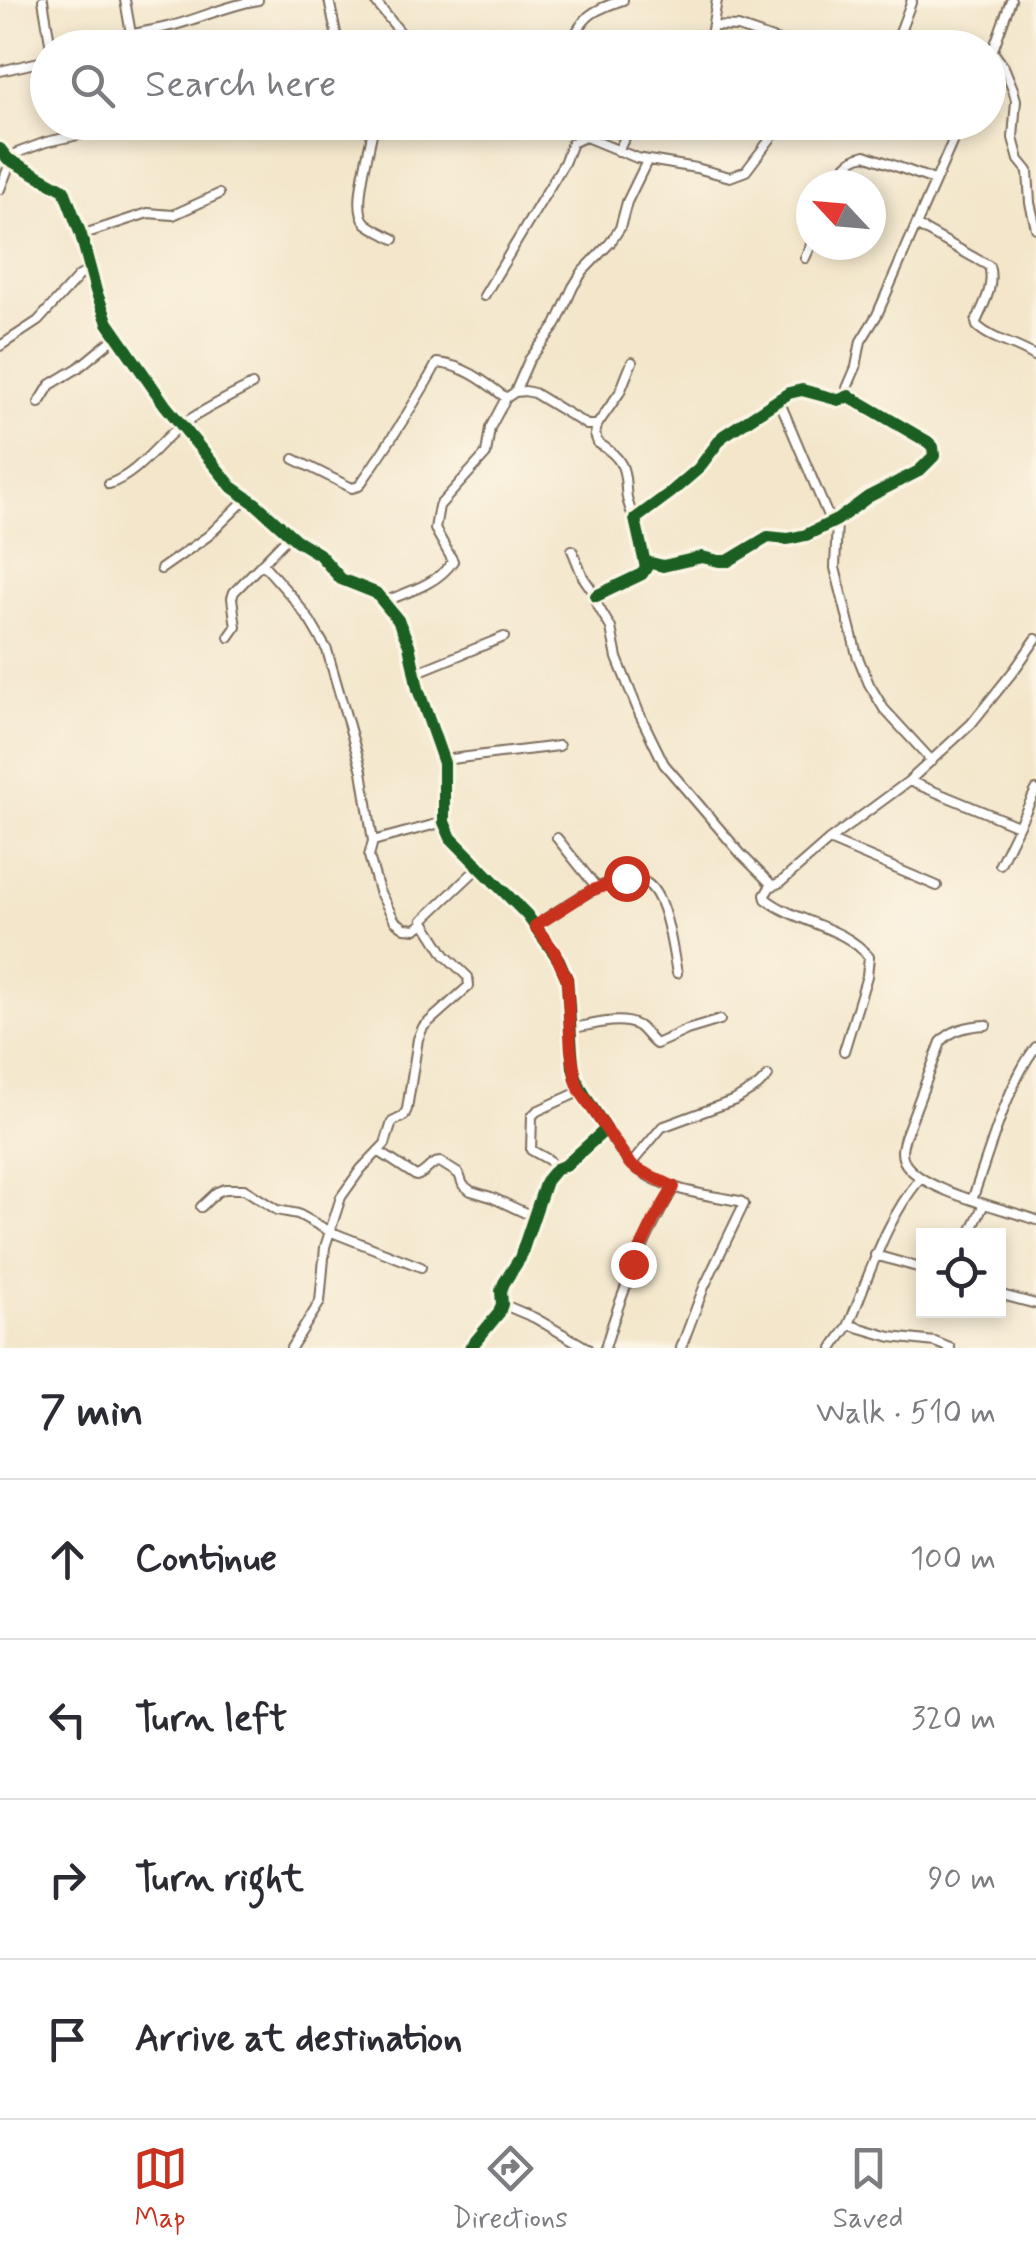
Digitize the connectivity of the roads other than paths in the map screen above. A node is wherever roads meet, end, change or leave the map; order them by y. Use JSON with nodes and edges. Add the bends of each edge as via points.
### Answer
{"nodes":[{"id":1,"x":43,"y":0,"type":"edge"},
{"id":2,"x":125,"y":0,"type":"edge"},
{"id":3,"x":206,"y":0,"type":"edge"},
{"id":4,"x":258,"y":0,"type":"edge"},
{"id":5,"x":328,"y":0,"type":"edge"},
{"id":6,"x":374,"y":0,"type":"edge"},
{"id":7,"x":623,"y":0,"type":"edge"},
{"id":8,"x":717,"y":0,"type":"edge"},
{"id":9,"x":912,"y":0,"type":"edge"},
{"id":10,"x":1011,"y":0,"type":"edge"},
{"id":11,"x":206,"y":15,"type":"junction"},
{"id":12,"x":713,"y":26,"type":"junction"},
{"id":13,"x":48,"y":30,"type":"edge"},
{"id":14,"x":131,"y":30,"type":"edge"},
{"id":15,"x":148,"y":30,"type":"edge"},
{"id":16,"x":335,"y":30,"type":"edge"},
{"id":17,"x":398,"y":30,"type":"edge"},
{"id":18,"x":579,"y":30,"type":"edge"},
{"id":19,"x":712,"y":30,"type":"edge"},
{"id":20,"x":747,"y":30,"type":"edge"},
{"id":21,"x":901,"y":30,"type":"edge"},
{"id":22,"x":1001,"y":30,"type":"edge"},
{"id":23,"x":30,"y":64,"type":"edge"},
{"id":24,"x":0,"y":71,"type":"edge"},
{"id":25,"x":1006,"y":72,"type":"edge"},
{"id":26,"x":55,"y":140,"type":"edge"},
{"id":27,"x":371,"y":140,"type":"edge"},
{"id":28,"x":578,"y":140,"type":"edge"},
{"id":29,"x":595,"y":140,"type":"edge"},
{"id":30,"x":624,"y":140,"type":"edge"},
{"id":31,"x":769,"y":140,"type":"edge"},
{"id":32,"x":953,"y":140,"type":"edge"},
{"id":33,"x":618,"y":151,"type":"junction"},
{"id":34,"x":6,"y":156,"type":"edge"},
{"id":35,"x":647,"y":160,"type":"junction"},
{"id":36,"x":843,"y":170,"type":"edge"},
{"id":37,"x":934,"y":180,"type":"junction"},
{"id":38,"x":0,"y":188,"type":"edge"},
{"id":39,"x":219,"y":194,"type":"dead end"},
{"id":40,"x":916,"y":225,"type":"junction"},
{"id":41,"x":1036,"y":228,"type":"edge"},
{"id":42,"x":81,"y":235,"type":"junction"},
{"id":43,"x":394,"y":239,"type":"dead end"},
{"id":44,"x":92,"y":269,"type":"junction"},
{"id":45,"x":484,"y":296,"type":"dead end"},
{"id":46,"x":118,"y":336,"type":"junction"},
{"id":47,"x":1036,"y":345,"type":"edge"},
{"id":48,"x":0,"y":346,"type":"edge"},
{"id":49,"x":1025,"y":349,"type":"junction"},
{"id":50,"x":1036,"y":357,"type":"edge"},
{"id":51,"x":632,"y":362,"type":"dead end"},
{"id":52,"x":252,"y":385,"type":"dead end"},
{"id":53,"x":515,"y":392,"type":"junction"},
{"id":54,"x":849,"y":396,"type":"junction"},
{"id":55,"x":506,"y":398,"type":"junction"},
{"id":56,"x":779,"y":400,"type":"junction"},
{"id":57,"x":38,"y":403,"type":"dead end"},
{"id":58,"x":182,"y":424,"type":"junction"},
{"id":59,"x":597,"y":425,"type":"junction"},
{"id":60,"x":294,"y":460,"type":"dead end"},
{"id":61,"x":109,"y":484,"type":"dead end"},
{"id":62,"x":247,"y":498,"type":"junction"},
{"id":63,"x":634,"y":518,"type":"junction"},
{"id":64,"x":834,"y":522,"type":"junction"},
{"id":65,"x":290,"y":535,"type":"junction"},
{"id":66,"x":572,"y":550,"type":"dead end"},
{"id":67,"x":647,"y":562,"type":"junction"},
{"id":68,"x":263,"y":564,"type":"junction"},
{"id":69,"x":161,"y":569,"type":"dead end"},
{"id":70,"x":596,"y":596,"type":"junction"},
{"id":71,"x":384,"y":602,"type":"junction"},
{"id":72,"x":229,"y":637,"type":"dead end"},
{"id":73,"x":504,"y":637,"type":"dead end"},
{"id":74,"x":1036,"y":638,"type":"edge"},
{"id":75,"x":415,"y":673,"type":"junction"},
{"id":76,"x":559,"y":746,"type":"dead end"},
{"id":77,"x":932,"y":761,"type":"junction"},
{"id":78,"x":444,"y":763,"type":"junction"},
{"id":79,"x":910,"y":781,"type":"junction"},
{"id":80,"x":1036,"y":790,"type":"edge"},
{"id":81,"x":444,"y":822,"type":"junction"},
{"id":82,"x":1018,"y":826,"type":"junction"},
{"id":83,"x":557,"y":838,"type":"dead end"},
{"id":84,"x":373,"y":840,"type":"junction"},
{"id":85,"x":829,"y":840,"type":"junction"},
{"id":86,"x":1000,"y":864,"type":"dead end"},
{"id":87,"x":480,"y":866,"type":"junction"},
{"id":88,"x":937,"y":886,"type":"dead end"},
{"id":89,"x":770,"y":887,"type":"junction"},
{"id":90,"x":597,"y":888,"type":"junction"},
{"id":91,"x":424,"y":923,"type":"junction"},
{"id":92,"x":535,"y":926,"type":"junction"},
{"id":93,"x":410,"y":929,"type":"junction"},
{"id":94,"x":440,"y":947,"type":"junction"},
{"id":95,"x":677,"y":973,"type":"dead end"},
{"id":96,"x":720,"y":1020,"type":"dead end"},
{"id":97,"x":986,"y":1025,"type":"dead end"},
{"id":98,"x":570,"y":1029,"type":"junction"},
{"id":99,"x":1036,"y":1047,"type":"edge"},
{"id":100,"x":844,"y":1051,"type":"dead end"},
{"id":101,"x":768,"y":1076,"type":"dead end"},
{"id":102,"x":580,"y":1091,"type":"junction"},
{"id":103,"x":606,"y":1129,"type":"junction"},
{"id":104,"x":378,"y":1150,"type":"junction"},
{"id":105,"x":630,"y":1164,"type":"junction"},
{"id":106,"x":556,"y":1169,"type":"junction"},
{"id":107,"x":920,"y":1178,"type":"junction"},
{"id":108,"x":674,"y":1187,"type":"junction"},
{"id":109,"x":972,"y":1200,"type":"junction"},
{"id":110,"x":984,"y":1204,"type":"junction"},
{"id":111,"x":200,"y":1207,"type":"dead end"},
{"id":112,"x":532,"y":1216,"type":"junction"},
{"id":113,"x":1036,"y":1220,"type":"edge"},
{"id":114,"x":973,"y":1228,"type":"edge"},
{"id":115,"x":330,"y":1232,"type":"junction"},
{"id":116,"x":875,"y":1255,"type":"junction"},
{"id":117,"x":421,"y":1267,"type":"dead end"},
{"id":118,"x":916,"y":1267,"type":"edge"},
{"id":119,"x":1006,"y":1296,"type":"edge"},
{"id":120,"x":502,"y":1304,"type":"junction"},
{"id":121,"x":1036,"y":1304,"type":"edge"},
{"id":122,"x":850,"y":1325,"type":"junction"},
{"id":123,"x":911,"y":1344,"type":"edge"},
{"id":124,"x":291,"y":1348,"type":"edge"},
{"id":125,"x":470,"y":1348,"type":"edge"},
{"id":126,"x":587,"y":1348,"type":"edge"},
{"id":127,"x":606,"y":1348,"type":"edge"},
{"id":128,"x":681,"y":1348,"type":"edge"},
{"id":129,"x":833,"y":1348,"type":"edge"},
{"id":130,"x":950,"y":1348,"type":"edge"}],
"edges":[{"from":1,"to":13,"type":"street"},
{"from":2,"to":14,"type":"street"},
{"from":3,"to":11,"type":"street"},
{"from":4,"to":11,"type":"street"},
{"from":5,"to":16,"type":"street"},
{"from":6,"to":17,"type":"street"},
{"from":7,"to":18,"type":"street","via":[[601,6]]},
{"from":8,"to":12,"type":"street"},
{"from":9,"to":21,"type":"street"},
{"from":10,"to":22,"type":"street"},
{"from":11,"to":15,"type":"street"},
{"from":12,"to":19,"type":"street"},
{"from":12,"to":20,"type":"street"},
{"from":23,"to":24,"type":"street"},
{"from":25,"to":41,"type":"street","via":[[1016,100],[1013,138],[1028,171]]},
{"from":26,"to":34,"type":"street"},
{"from":27,"to":43,"type":"street","via":[[362,219]]},
{"from":28,"to":45,"type":"street"},
{"from":29,"to":33,"type":"street"},
{"from":30,"to":33,"type":"street"},
{"from":31,"to":35,"type":"street","via":[[743,174],[730,177]]},
{"from":32,"to":37,"type":"street"},
{"from":33,"to":35,"type":"street"},
{"from":34,"to":38,"type":"street"},
{"from":34,"to":42,"type":"street","via":[[64,190]]},
{"from":35,"to":53,"type":"street","via":[[620,228],[573,287]]},
{"from":36,"to":37,"type":"street","via":[[865,155]]},
{"from":37,"to":40,"type":"street"},
{"from":39,"to":42,"type":"street","via":[[173,215],[148,213]]},
{"from":40,"to":49,"type":"street","via":[[988,266],[992,283],[977,326]]},
{"from":40,"to":54,"type":"street","via":[[861,341]]},
{"from":42,"to":44,"type":"street"},
{"from":44,"to":46,"type":"street"},
{"from":44,"to":48,"type":"street","via":[[38,321]]},
{"from":46,"to":57,"type":"street","via":[[50,385]]},
{"from":46,"to":58,"type":"street"},
{"from":47,"to":49,"type":"street"},
{"from":49,"to":50,"type":"street"},
{"from":51,"to":59,"type":"street"},
{"from":52,"to":58,"type":"street"},
{"from":53,"to":55,"type":"street"},
{"from":53,"to":59,"type":"street","via":[[525,390]]},
{"from":54,"to":56,"type":"street","via":[[832,400],[796,390]]},
{"from":54,"to":64,"type":"street","via":[[928,442],[934,456],[919,472]]},
{"from":55,"to":60,"type":"street","via":[[472,374],[437,363],[359,486]]},
{"from":55,"to":71,"type":"street","via":[[486,454],[439,506],[435,529],[451,566]]},
{"from":56,"to":63,"type":"street","via":[[723,436],[698,469]]},
{"from":56,"to":64,"type":"street"},
{"from":58,"to":61,"type":"street","via":[[134,472]]},
{"from":58,"to":62,"type":"street"},
{"from":59,"to":63,"type":"street","via":[[598,443],[623,465]]},
{"from":62,"to":65,"type":"street"},
{"from":62,"to":69,"type":"street"},
{"from":63,"to":67,"type":"street"},
{"from":64,"to":67,"type":"street","via":[[806,535],[768,538],[728,560]]},
{"from":64,"to":77,"type":"street","via":[[835,568],[857,655],[884,709]]},
{"from":65,"to":68,"type":"street"},
{"from":65,"to":71,"type":"street","via":[[341,579]]},
{"from":66,"to":70,"type":"street"},
{"from":67,"to":70,"type":"street","via":[[642,574]]},
{"from":68,"to":72,"type":"street","via":[[234,592],[236,627]]},
{"from":68,"to":84,"type":"street","via":[[326,650],[362,771]]},
{"from":70,"to":89,"type":"street","via":[[656,751]]},
{"from":71,"to":75,"type":"street","via":[[409,645]]},
{"from":73,"to":75,"type":"street"},
{"from":74,"to":77,"type":"street","via":[[971,724]]},
{"from":75,"to":78,"type":"street"},
{"from":76,"to":78,"type":"street"},
{"from":77,"to":79,"type":"street"},
{"from":78,"to":81,"type":"street"},
{"from":79,"to":82,"type":"street"},
{"from":79,"to":85,"type":"street"},
{"from":80,"to":82,"type":"street"},
{"from":81,"to":84,"type":"street"},
{"from":81,"to":87,"type":"street"},
{"from":82,"to":86,"type":"street"},
{"from":83,"to":90,"type":"street"},
{"from":84,"to":93,"type":"street","via":[[369,856],[380,891],[395,922]]},
{"from":85,"to":88,"type":"street"},
{"from":85,"to":89,"type":"street"},
{"from":87,"to":91,"type":"street"},
{"from":87,"to":92,"type":"street"},
{"from":89,"to":100,"type":"street","via":[[768,902],[825,927],[870,960]]},
{"from":90,"to":92,"type":"street"},
{"from":90,"to":95,"type":"street","via":[[626,878],[651,886]]},
{"from":91,"to":93,"type":"street"},
{"from":91,"to":94,"type":"street"},
{"from":92,"to":98,"type":"street","via":[[566,974]]},
{"from":93,"to":94,"type":"street"},
{"from":94,"to":104,"type":"street","via":[[469,986],[423,1027],[408,1109],[392,1122]]},
{"from":96,"to":98,"type":"street","via":[[656,1044],[630,1022]]},
{"from":97,"to":107,"type":"street","via":[[969,1026],[941,1042],[901,1152]]},
{"from":98,"to":102,"type":"street"},
{"from":99,"to":109,"type":"street","via":[[1014,1086]]},
{"from":101,"to":105,"type":"street","via":[[735,1100],[662,1128]]},
{"from":102,"to":103,"type":"street"},
{"from":102,"to":106,"type":"street","via":[[532,1116],[531,1150]]},
{"from":103,"to":105,"type":"street"},
{"from":103,"to":106,"type":"street"},
{"from":104,"to":112,"type":"street","via":[[416,1176],[440,1162],[471,1191]]},
{"from":104,"to":115,"type":"street","via":[[346,1188]]},
{"from":105,"to":108,"type":"street"},
{"from":106,"to":112,"type":"street"},
{"from":107,"to":109,"type":"street"},
{"from":107,"to":116,"type":"street"},
{"from":108,"to":127,"type":"street","via":[[628,1276]]},
{"from":108,"to":128,"type":"street","via":[[744,1204]]},
{"from":109,"to":110,"type":"street"},
{"from":110,"to":113,"type":"street"},
{"from":110,"to":114,"type":"street"},
{"from":111,"to":115,"type":"street","via":[[217,1192],[244,1189]]},
{"from":112,"to":120,"type":"street"},
{"from":115,"to":117,"type":"street"},
{"from":115,"to":124,"type":"street","via":[[320,1302]]},
{"from":116,"to":118,"type":"street"},
{"from":116,"to":122,"type":"street"},
{"from":119,"to":121,"type":"street"},
{"from":120,"to":125,"type":"street"},
{"from":120,"to":126,"type":"street"},
{"from":122,"to":123,"type":"street"},
{"from":122,"to":129,"type":"street"},
{"from":123,"to":130,"type":"street"}]}
